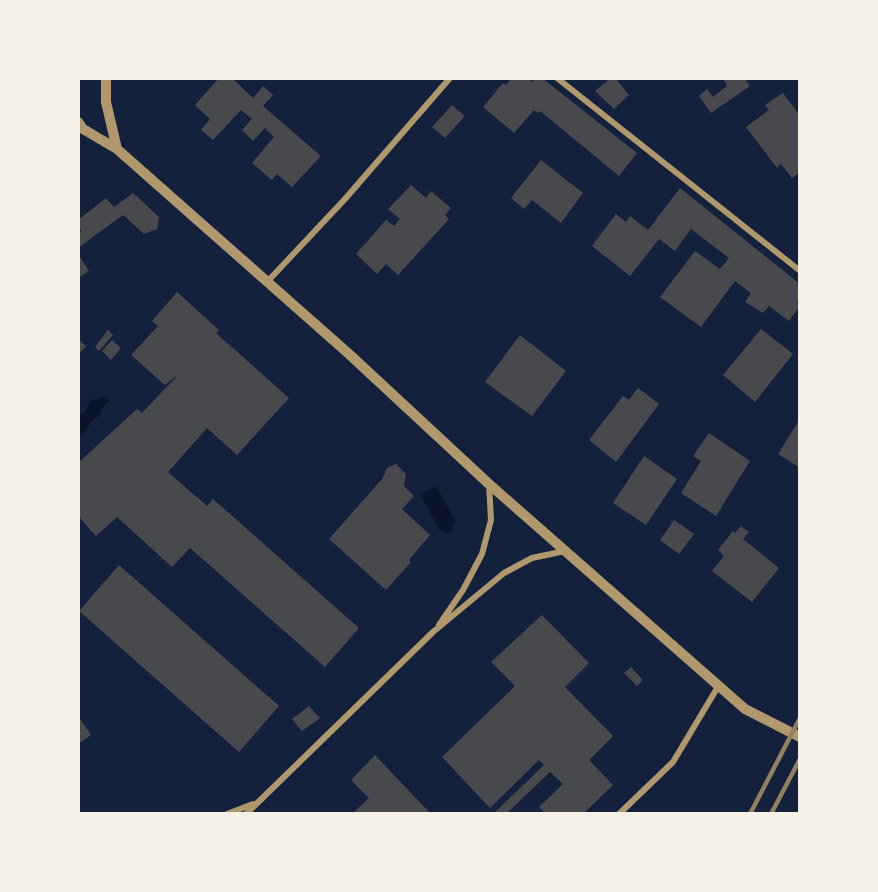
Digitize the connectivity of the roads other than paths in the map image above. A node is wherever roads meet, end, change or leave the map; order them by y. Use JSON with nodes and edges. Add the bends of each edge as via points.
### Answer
{"nodes":[{"id":1,"x":106,"y":78,"type":"edge"},
{"id":2,"x":450,"y":78,"type":"edge"},
{"id":3,"x":556,"y":78,"type":"edge"},
{"id":4,"x":78,"y":122,"type":"edge"},
{"id":5,"x":117,"y":148,"type":"junction"},
{"id":6,"x":799,"y":270,"type":"edge"},
{"id":7,"x":267,"y":282,"type":"junction"},
{"id":8,"x":489,"y":484,"type":"junction"},
{"id":9,"x":565,"y":551,"type":"junction"},
{"id":10,"x":433,"y":632,"type":"junction"},
{"id":11,"x":719,"y":685,"type":"junction"},
{"id":12,"x":800,"y":737,"type":"edge"},
{"id":13,"x":254,"y":804,"type":"junction"},
{"id":14,"x":227,"y":814,"type":"edge"},
{"id":15,"x":246,"y":814,"type":"edge"},
{"id":16,"x":619,"y":814,"type":"edge"}],
"edges":[{"from":1,"to":5,"type":"street","via":[[106,102]]},
{"from":2,"to":7,"type":"street"},
{"from":3,"to":6,"type":"street"},
{"from":4,"to":5,"type":"street","via":[[83,129]]},
{"from":5,"to":7,"type":"street"},
{"from":7,"to":8,"type":"street"},
{"from":8,"to":9,"type":"street"},
{"from":8,"to":10,"type":"street","via":[[491,520],[482,554],[463,590]]},
{"from":9,"to":10,"type":"street","via":[[532,558],[504,573]]},
{"from":9,"to":11,"type":"street"},
{"from":10,"to":13,"type":"street"},
{"from":11,"to":12,"type":"street","via":[[746,709]]},
{"from":11,"to":16,"type":"street","via":[[673,762]]},
{"from":13,"to":14,"type":"street"},
{"from":13,"to":15,"type":"street"}]}
